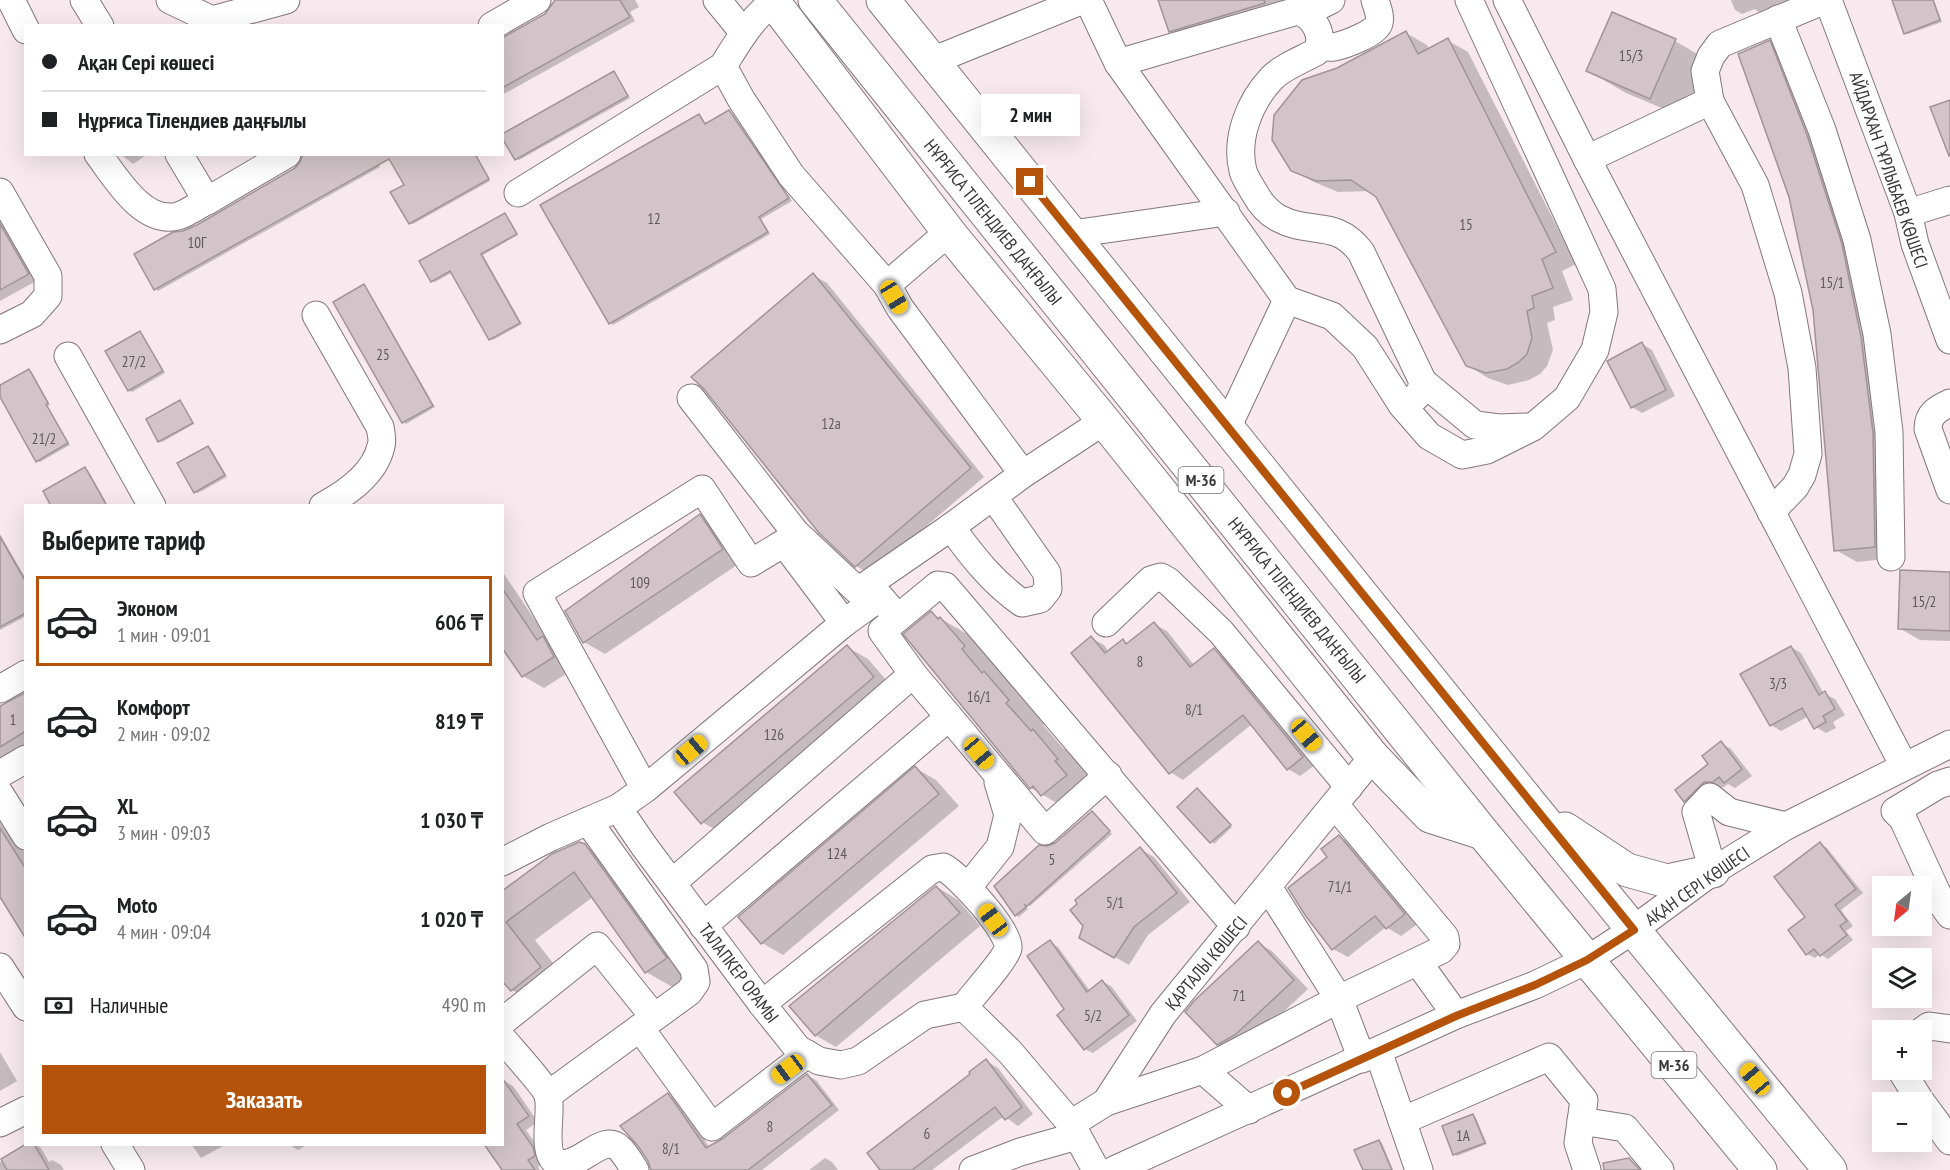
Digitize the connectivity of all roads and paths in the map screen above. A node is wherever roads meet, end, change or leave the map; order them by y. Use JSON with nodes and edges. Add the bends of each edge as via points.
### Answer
{"nodes":[{"id":1,"x":11,"y":0,"type":"edge"},
{"id":2,"x":84,"y":0,"type":"edge"},
{"id":3,"x":170,"y":0,"type":"edge"},
{"id":4,"x":286,"y":0,"type":"edge"},
{"id":5,"x":537,"y":0,"type":"edge"},
{"id":6,"x":717,"y":0,"type":"edge"},
{"id":7,"x":815,"y":0,"type":"edge"},
{"id":8,"x":883,"y":0,"type":"edge"},
{"id":9,"x":1083,"y":0,"type":"edge"},
{"id":10,"x":1088,"y":0,"type":"edge"},
{"id":11,"x":1331,"y":0,"type":"edge"},
{"id":12,"x":1375,"y":0,"type":"edge"},
{"id":13,"x":1469,"y":0,"type":"edge"},
{"id":14,"x":1507,"y":0,"type":"edge"},
{"id":15,"x":1826,"y":0,"type":"edge"},
{"id":16,"x":772,"y":1,"type":"edge"},
{"id":17,"x":1028,"y":11,"type":"edge"},
{"id":18,"x":1305,"y":13,"type":"junction"},
{"id":19,"x":1778,"y":19,"type":"junction"},
{"id":20,"x":99,"y":24,"type":"edge"},
{"id":21,"x":495,"y":24,"type":"edge"},
{"id":22,"x":24,"y":26,"type":"edge"},
{"id":23,"x":744,"y":33,"type":"junction"},
{"id":24,"x":1320,"y":46,"type":"junction"},
{"id":25,"x":932,"y":61,"type":"junction"},
{"id":26,"x":1118,"y":63,"type":"junction"},
{"id":27,"x":723,"y":66,"type":"junction"},
{"id":28,"x":1710,"y":101,"type":"junction"},
{"id":29,"x":100,"y":156,"type":"edge"},
{"id":30,"x":180,"y":156,"type":"edge"},
{"id":31,"x":284,"y":156,"type":"edge"},
{"id":32,"x":1587,"y":159,"type":"junction"},
{"id":33,"x":1243,"y":173,"type":"junction"},
{"id":34,"x":1208,"y":188,"type":"junction"},
{"id":35,"x":0,"y":192,"type":"edge"},
{"id":36,"x":518,"y":193,"type":"dead end"},
{"id":37,"x":1950,"y":200,"type":"edge"},
{"id":38,"x":207,"y":201,"type":"junction"},
{"id":39,"x":1226,"y":212,"type":"junction"},
{"id":40,"x":1908,"y":213,"type":"junction"},
{"id":41,"x":1072,"y":234,"type":"junction"},
{"id":42,"x":951,"y":235,"type":"junction"},
{"id":43,"x":1109,"y":280,"type":"junction"},
{"id":44,"x":887,"y":285,"type":"junction"},
{"id":45,"x":1287,"y":300,"type":"junction"},
{"id":46,"x":1062,"y":308,"type":"junction"},
{"id":47,"x":316,"y":315,"type":"dead end"},
{"id":48,"x":0,"y":330,"type":"edge"},
{"id":49,"x":1950,"y":340,"type":"edge"},
{"id":50,"x":68,"y":356,"type":"dead end"},
{"id":51,"x":1423,"y":382,"type":"junction"},
{"id":52,"x":691,"y":398,"type":"dead end"},
{"id":53,"x":1950,"y":403,"type":"edge"},
{"id":54,"x":1402,"y":405,"type":"junction"},
{"id":55,"x":1104,"y":421,"type":"junction"},
{"id":56,"x":1533,"y":427,"type":"junction"},
{"id":57,"x":1227,"y":428,"type":"junction"},
{"id":58,"x":1023,"y":474,"type":"junction"},
{"id":59,"x":1950,"y":490,"type":"edge"},
{"id":60,"x":993,"y":496,"type":"junction"},
{"id":61,"x":330,"y":502,"type":"edge"},
{"id":62,"x":151,"y":504,"type":"edge"},
{"id":63,"x":1771,"y":512,"type":"junction"},
{"id":64,"x":951,"y":528,"type":"junction"},
{"id":65,"x":1891,"y":558,"type":"dead end"},
{"id":66,"x":1307,"y":613,"type":"junction"},
{"id":67,"x":898,"y":618,"type":"junction"},
{"id":68,"x":844,"y":622,"type":"junction"},
{"id":69,"x":1106,"y":623,"type":"dead end"},
{"id":70,"x":913,"y":674,"type":"junction"},
{"id":71,"x":24,"y":675,"type":"edge"},
{"id":72,"x":0,"y":689,"type":"edge"},
{"id":73,"x":1334,"y":708,"type":"junction"},
{"id":74,"x":949,"y":717,"type":"junction"},
{"id":75,"x":1950,"y":744,"type":"edge"},
{"id":76,"x":1372,"y":757,"type":"junction"},
{"id":77,"x":24,"y":760,"type":"edge"},
{"id":78,"x":1904,"y":766,"type":"junction"},
{"id":79,"x":994,"y":771,"type":"junction"},
{"id":80,"x":0,"y":774,"type":"edge"},
{"id":81,"x":1108,"y":775,"type":"junction"},
{"id":82,"x":1950,"y":781,"type":"edge"},
{"id":83,"x":645,"y":789,"type":"junction"},
{"id":84,"x":0,"y":794,"type":"edge"},
{"id":85,"x":1342,"y":796,"type":"junction"},
{"id":86,"x":1532,"y":806,"type":"junction"},
{"id":87,"x":618,"y":808,"type":"junction"},
{"id":88,"x":588,"y":821,"type":"junction"},
{"id":89,"x":1786,"y":826,"type":"junction"},
{"id":90,"x":24,"y":833,"type":"edge"},
{"id":91,"x":1483,"y":833,"type":"junction"},
{"id":92,"x":504,"y":861,"type":"edge"},
{"id":93,"x":1713,"y":871,"type":"junction"},
{"id":94,"x":672,"y":883,"type":"junction"},
{"id":95,"x":968,"y":887,"type":"junction"},
{"id":96,"x":1268,"y":887,"type":"junction"},
{"id":97,"x":1950,"y":915,"type":"edge"},
{"id":98,"x":704,"y":926,"type":"junction"},
{"id":99,"x":1236,"y":927,"type":"junction"},
{"id":100,"x":1634,"y":930,"type":"junction"},
{"id":101,"x":1587,"y":960,"type":"junction"},
{"id":102,"x":1418,"y":962,"type":"junction"},
{"id":103,"x":0,"y":967,"type":"edge"},
{"id":104,"x":1339,"y":999,"type":"junction"},
{"id":105,"x":24,"y":1004,"type":"edge"},
{"id":106,"x":762,"y":1004,"type":"junction"},
{"id":107,"x":964,"y":1007,"type":"junction"},
{"id":108,"x":1456,"y":1016,"type":"junction"},
{"id":109,"x":504,"y":1020,"type":"edge"},
{"id":110,"x":647,"y":1023,"type":"junction"},
{"id":111,"x":1932,"y":1026,"type":"edge"},
{"id":112,"x":1950,"y":1029,"type":"edge"},
{"id":113,"x":504,"y":1040,"type":"edge"},
{"id":114,"x":807,"y":1054,"type":"junction"},
{"id":115,"x":1370,"y":1055,"type":"junction"},
{"id":116,"x":1203,"y":1070,"type":"junction"},
{"id":117,"x":548,"y":1095,"type":"junction"},
{"id":118,"x":1106,"y":1102,"type":"junction"},
{"id":119,"x":1249,"y":1110,"type":"junction"},
{"id":120,"x":24,"y":1111,"type":"edge"},
{"id":121,"x":1932,"y":1117,"type":"edge"},
{"id":122,"x":1402,"y":1121,"type":"junction"},
{"id":123,"x":1581,"y":1121,"type":"junction"},
{"id":124,"x":0,"y":1123,"type":"edge"},
{"id":125,"x":1074,"y":1130,"type":"junction"},
{"id":126,"x":1950,"y":1141,"type":"edge"},
{"id":127,"x":116,"y":1146,"type":"edge"},
{"id":128,"x":131,"y":1170,"type":"edge"},
{"id":129,"x":635,"y":1170,"type":"edge"},
{"id":130,"x":973,"y":1170,"type":"edge"},
{"id":131,"x":1096,"y":1170,"type":"edge"},
{"id":132,"x":1114,"y":1170,"type":"edge"},
{"id":133,"x":1419,"y":1170,"type":"edge"},
{"id":134,"x":1587,"y":1170,"type":"edge"},
{"id":135,"x":1660,"y":1170,"type":"edge"},
{"id":136,"x":1760,"y":1170,"type":"edge"},
{"id":137,"x":1830,"y":1170,"type":"edge"}],
"edges":[{"from":1,"to":22,"type":"street"},
{"from":2,"to":20,"type":"street"},
{"from":3,"to":4,"type":"street","via":[[212,20]]},
{"from":5,"to":21,"type":"street"},
{"from":6,"to":23,"type":"street"},
{"from":7,"to":46,"type":"main road","name":"НҰРҒИСА ТІЛЕНДИЕВ ДАҢҒЫЛЫ","number":"M-36"},
{"from":8,"to":25,"type":"main road"},
{"from":9,"to":17,"type":"street"},
{"from":10,"to":26,"type":"street"},
{"from":11,"to":18,"type":"street"},
{"from":12,"to":24,"type":"street","via":[[1379,24],[1376,30],[1331,48]]},
{"from":13,"to":56,"type":"street","via":[[1604,299],[1595,350],[1567,398]]},
{"from":14,"to":32,"type":"street"},
{"from":15,"to":19,"type":"street"},
{"from":15,"to":40,"type":"street","name":"АЙДАРХАН ТҰРЛЫБАЕВ КӨШЕСІ"},
{"from":16,"to":23,"type":"street"},
{"from":16,"to":42,"type":"main road"},
{"from":17,"to":25,"type":"street"},
{"from":18,"to":24,"type":"street","via":[[1312,18]]},
{"from":18,"to":26,"type":"street","via":[[1297,11]]},
{"from":19,"to":28,"type":"street","via":[[1720,44],[1705,70]]},
{"from":19,"to":65,"type":"street","via":[[1822,130],[1857,240],[1876,334],[1889,432]]},
{"from":23,"to":27,"type":"street"},
{"from":24,"to":33,"type":"street","via":[[1273,77],[1253,105],[1240,142]]},
{"from":25,"to":41,"type":"main road"},
{"from":26,"to":34,"type":"street"},
{"from":27,"to":36,"type":"street"},
{"from":27,"to":44,"type":"street","via":[[791,175]]},
{"from":28,"to":32,"type":"street"},
{"from":28,"to":63,"type":"street","via":[[1755,185],[1788,293],[1802,368],[1809,454],[1802,475]]},
{"from":29,"to":38,"type":"street","via":[[134,201],[158,216],[178,216]]},
{"from":30,"to":38,"type":"street"},
{"from":31,"to":38,"type":"street"},
{"from":32,"to":63,"type":"street"},
{"from":33,"to":34,"type":"street"},
{"from":33,"to":51,"type":"street","via":[[1263,207],[1277,218],[1294,225],[1336,231],[1351,239]]},
{"from":34,"to":39,"type":"street"},
{"from":35,"to":48,"type":"street","via":[[48,276],[48,296],[32,314]]},
{"from":37,"to":40,"type":"street"},
{"from":39,"to":41,"type":"street"},
{"from":39,"to":45,"type":"street"},
{"from":40,"to":49,"type":"street","name":"АЙДАРХАН ТҰРЛЫБАЕВ КӨШЕСІ","via":[[1915,244]]},
{"from":41,"to":43,"type":"main road"},
{"from":42,"to":44,"type":"street"},
{"from":42,"to":55,"type":"main road"},
{"from":43,"to":46,"type":"main road","via":[[1090,304],[1077,309]]},
{"from":43,"to":57,"type":"main road"},
{"from":44,"to":58,"type":"street"},
{"from":45,"to":54,"type":"street","via":[[1332,316],[1365,347]]},
{"from":45,"to":57,"type":"street"},
{"from":46,"to":66,"type":"main road","name":"НҰРҒИСА ТІЛЕНДИЕВ ДАҢҒЫЛЫ","number":"M-36"},
{"from":47,"to":61,"type":"street","via":[[380,428],[382,445],[371,469]]},
{"from":50,"to":62,"type":"street"},
{"from":51,"to":54,"type":"street","via":[[1416,398]]},
{"from":51,"to":56,"type":"street","via":[[1475,425]]},
{"from":52,"to":64,"type":"street","via":[[795,532],[858,591]]},
{"from":53,"to":59,"type":"street","via":[[1935,410],[1928,420],[1928,429]]},
{"from":54,"to":56,"type":"street","via":[[1429,436],[1462,455],[1487,450]]},
{"from":55,"to":58,"type":"street"},
{"from":55,"to":73,"type":"main road"},
{"from":57,"to":86,"type":"main road"},
{"from":58,"to":60,"type":"street"},
{"from":60,"to":64,"type":"street"},
{"from":60,"to":64,"type":"street","via":[[1047,573],[1048,589],[1040,599],[1022,603],[1003,590]]},
{"from":63,"to":78,"type":"street"},
{"from":66,"to":73,"type":"main road"},
{"from":66,"to":91,"type":"main road","name":"НҰРҒИСА ТІЛЕНДИЕВ ДАҢҒЫЛЫ","number":"M-36"},
{"from":67,"to":68,"type":"street","via":[[880,597]]},
{"from":67,"to":70,"type":"street","via":[[882,631]]},
{"from":67,"to":81,"type":"street","via":[[938,585],[945,586]]},
{"from":68,"to":83,"type":"street"},
{"from":68,"to":83,"type":"street","via":[[784,543],[751,563],[702,489],[537,593]]},
{"from":69,"to":85,"type":"street","via":[[1151,580],[1161,577],[1168,581],[1221,633]]},
{"from":70,"to":74,"type":"street"},
{"from":70,"to":94,"type":"street"},
{"from":71,"to":72,"type":"street"},
{"from":73,"to":76,"type":"main road"},
{"from":74,"to":79,"type":"street"},
{"from":74,"to":98,"type":"street"},
{"from":75,"to":78,"type":"street","name":"АҚАН СЕРІ КӨШЕСІ"},
{"from":76,"to":85,"type":"street","name":"ҚАРТАЛЫ КӨШЕСІ"},
{"from":76,"to":91,"type":"main road","via":[[1430,816]]},
{"from":77,"to":80,"type":"street"},
{"from":78,"to":89,"type":"street","name":"АҚАН СЕРІ КӨШЕСІ"},
{"from":79,"to":81,"type":"street","via":[[1045,831]]},
{"from":79,"to":95,"type":"street","via":[[1008,815],[1000,847]]},
{"from":81,"to":99,"type":"street"},
{"from":82,"to":97,"type":"street","via":[[1895,811],[1903,819]]},
{"from":83,"to":87,"type":"street"},
{"from":84,"to":90,"type":"street"},
{"from":85,"to":96,"type":"street","name":"ҚАРТАЛЫ КӨШЕСІ"},
{"from":85,"to":102,"type":"street","via":[[1445,937],[1446,944],[1441,950]]},
{"from":86,"to":93,"type":"main road","via":[[1627,870],[1667,881]]},
{"from":86,"to":100,"type":"main road"},
{"from":87,"to":88,"type":"street"},
{"from":87,"to":94,"type":"street","name":"ТАЛАПКЕР ОРАМЫ"},
{"from":88,"to":92,"type":"street"},
{"from":88,"to":110,"type":"street","via":[[694,969],[696,982],[689,992]]},
{"from":89,"to":93,"type":"street","name":"АҚАН СЕРІ КӨШЕСІ"},
{"from":89,"to":93,"type":"street","via":[[1729,812],[1710,797],[1696,812]]},
{"from":91,"to":101,"type":"main road","name":"НҰРҒИСА ТІЛЕНДИЕВ ДАҢҒЫЛЫ","number":"M-36"},
{"from":93,"to":100,"type":"street","name":"АҚАН СЕРІ КӨШЕСІ"},
{"from":94,"to":98,"type":"street","name":"ТАЛАПКЕР ОРАМЫ"},
{"from":95,"to":106,"type":"street","via":[[943,867],[932,869]]},
{"from":95,"to":107,"type":"street","via":[[1006,936],[1008,947]]},
{"from":96,"to":99,"type":"street","name":"ҚАРТАЛЫ КӨШЕСІ"},
{"from":96,"to":104,"type":"street"},
{"from":98,"to":106,"type":"street","name":"ТАЛАПКЕР ОРАМЫ"},
{"from":99,"to":118,"type":"street","name":"ҚАРТАЛЫ КӨШЕСІ","via":[[1163,1014]]},
{"from":100,"to":101,"type":"street","name":"АҚАН СЕРІ КӨШЕСІ"},
{"from":100,"to":137,"type":"main road"},
{"from":101,"to":108,"type":"street","name":"АҚАН СЕРІ КӨШЕСІ"},
{"from":101,"to":136,"type":"main road","name":"НҰРҒИСА ТІЛЕНДИЕВ ДАҢҒЫЛЫ","number":"M-36"},
{"from":102,"to":104,"type":"street"},
{"from":102,"to":108,"type":"street"},
{"from":103,"to":105,"type":"street"},
{"from":104,"to":115,"type":"street"},
{"from":104,"to":116,"type":"street"},
{"from":106,"to":114,"type":"street","name":"ТАЛАПКЕР ОРАМЫ"},
{"from":107,"to":114,"type":"street","name":"ТАЛАПКЕР ОРАМЫ","via":[[925,1015],[858,1061],[841,1065]]},
{"from":107,"to":125,"type":"street","via":[[1010,1052]]},
{"from":108,"to":115,"type":"street","name":"АҚАН СЕРІ КӨШЕСІ"},
{"from":109,"to":110,"type":"street","via":[[597,946]]},
{"from":110,"to":114,"type":"street","via":[[712,1127]]},
{"from":110,"to":117,"type":"street"},
{"from":111,"to":112,"type":"street"},
{"from":113,"to":117,"type":"street"},
{"from":115,"to":119,"type":"street","name":"АҚАН СЕРІ КӨШЕСІ"},
{"from":115,"to":122,"type":"street"},
{"from":116,"to":118,"type":"street"},
{"from":116,"to":119,"type":"street"},
{"from":117,"to":129,"type":"street","via":[[550,1153],[558,1164],[575,1164],[613,1144]]},
{"from":118,"to":125,"type":"street","name":"ҚАРТАЛЫ КӨШЕСІ"},
{"from":119,"to":132,"type":"street","name":"АҚАН СЕРІ КӨШЕСІ"},
{"from":120,"to":124,"type":"street"},
{"from":121,"to":126,"type":"street"},
{"from":122,"to":123,"type":"street","via":[[1549,1057],[1584,1100]]},
{"from":122,"to":133,"type":"street"},
{"from":123,"to":134,"type":"street","via":[[1578,1143]]},
{"from":123,"to":135,"type":"street","via":[[1625,1128]]},
{"from":125,"to":130,"type":"street","name":"ҚАРТАЛЫ КӨШЕСІ"},
{"from":125,"to":131,"type":"street"},
{"from":127,"to":128,"type":"street"}]}
